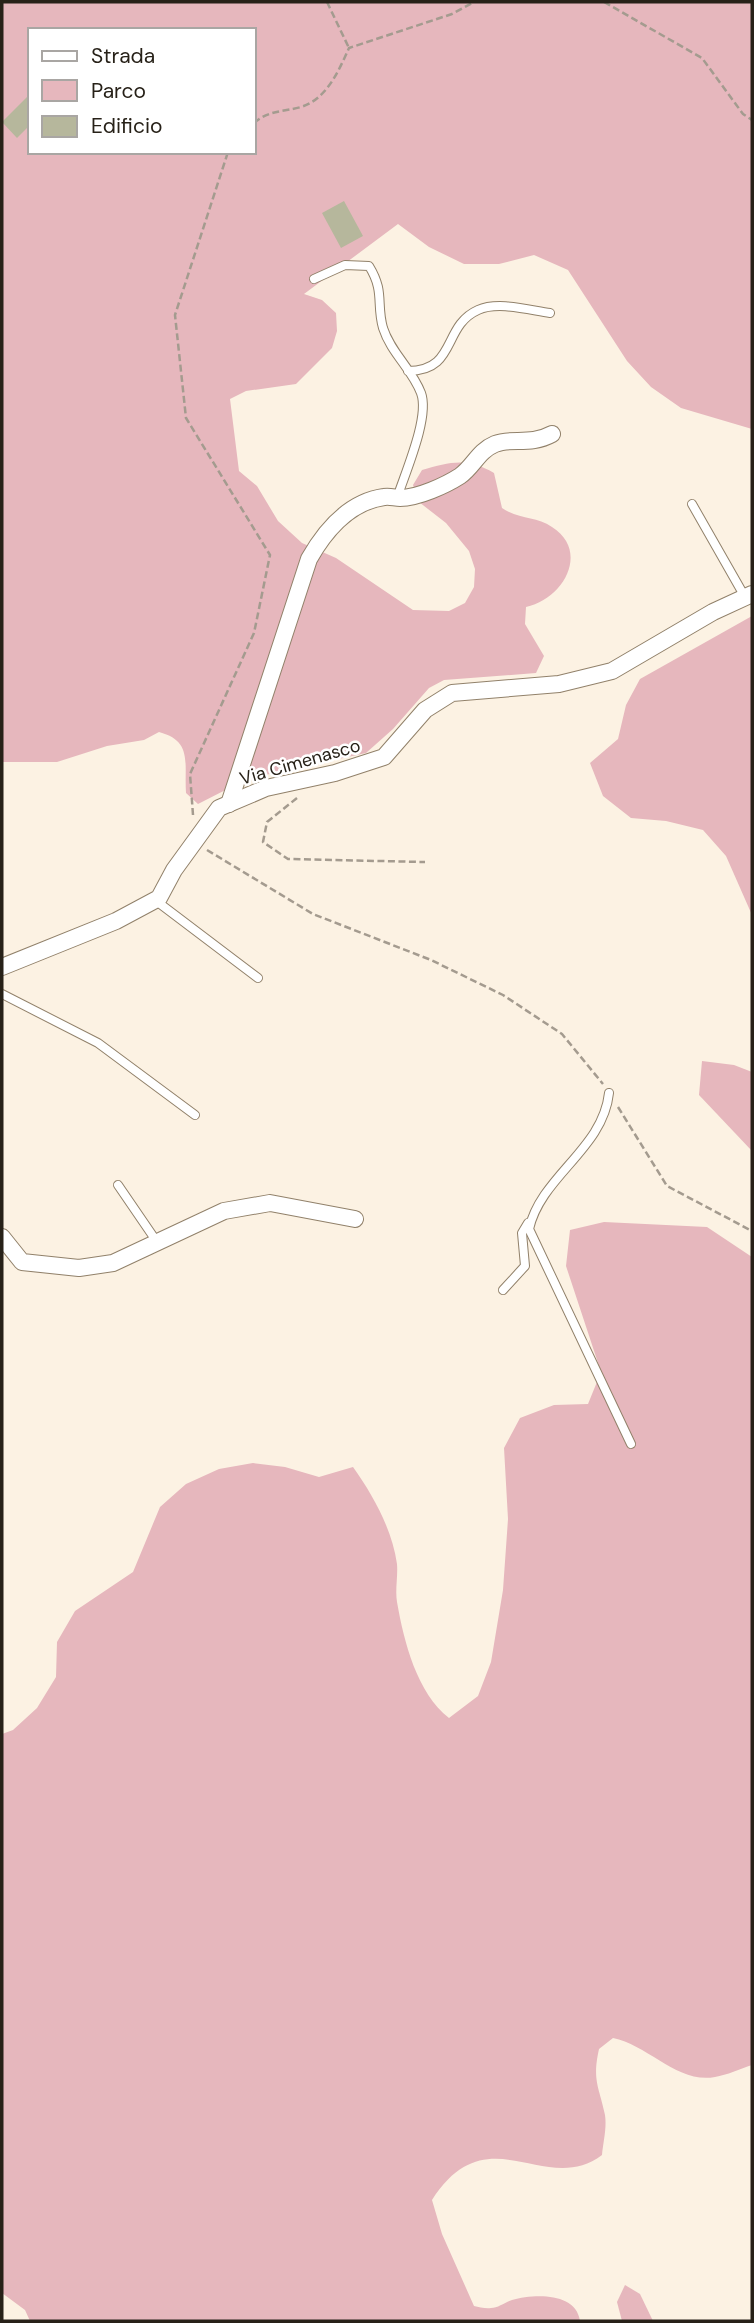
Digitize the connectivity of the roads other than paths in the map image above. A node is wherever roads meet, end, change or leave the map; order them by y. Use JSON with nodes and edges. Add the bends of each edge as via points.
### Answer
{"nodes":[{"id":1,"x":314,"y":279,"type":"dead end"},
{"id":2,"x":550,"y":313,"type":"dead end"},
{"id":3,"x":408,"y":372,"type":"junction"},
{"id":4,"x":552,"y":434,"type":"dead end"},
{"id":5,"x":397,"y":498,"type":"junction"},
{"id":6,"x":692,"y":504,"type":"dead end"},
{"id":7,"x":749,"y":596,"type":"edge"},
{"id":8,"x":229,"y":804,"type":"junction"},
{"id":9,"x":155,"y":900,"type":"junction"},
{"id":10,"x":2,"y":967,"type":"edge"},
{"id":11,"x":258,"y":978,"type":"dead end"},
{"id":12,"x":2,"y":994,"type":"edge"},
{"id":13,"x":609,"y":1093,"type":"road end"},
{"id":14,"x":195,"y":1115,"type":"dead end"},
{"id":15,"x":118,"y":1185,"type":"dead end"},
{"id":16,"x":532,"y":1218,"type":"junction"},
{"id":17,"x":355,"y":1219,"type":"dead end"},
{"id":18,"x":2,"y":1237,"type":"edge"},
{"id":19,"x":157,"y":1242,"type":"junction"},
{"id":20,"x":503,"y":1290,"type":"dead end"},
{"id":21,"x":631,"y":1444,"type":"dead end"}],
"edges":[{"from":1,"to":3,"type":"lane","via":[[345,265],[369,266],[379,283],[382,324],[391,349]]},
{"from":2,"to":3,"type":"lane","via":[[481,308],[464,319],[434,367]]},
{"from":3,"to":5,"type":"lane","via":[[423,395],[422,420]]},
{"from":4,"to":5,"type":"street","via":[[529,443],[498,442],[481,451],[462,475]]},
{"from":5,"to":8,"type":"street","via":[[387,496],[349,510],[323,535],[309,559]]},
{"from":6,"to":7,"type":"lane"},
{"from":7,"to":8,"type":"street","name":"Via Cimenasco","via":[[612,671],[559,684],[452,693],[425,710],[384,757],[266,788]]},
{"from":8,"to":9,"type":"street","name":"Via Cimenasco","via":[[219,808]]},
{"from":9,"to":10,"type":"street","name":"Via Cimenasco","via":[[116,921]]},
{"from":9,"to":11,"type":"lane"},
{"from":12,"to":14,"type":"lane","via":[[98,1043]]},
{"from":13,"to":16,"type":"lane","via":[[607,1112],[590,1141],[534,1209]]},
{"from":15,"to":19,"type":"lane"},
{"from":16,"to":20,"type":"lane","via":[[522,1233],[525,1266]]},
{"from":16,"to":21,"type":"lane","via":[[529,1229]]},
{"from":17,"to":19,"type":"street","via":[[270,1203],[224,1210]]},
{"from":18,"to":19,"type":"street","via":[[22,1262],[79,1268],[113,1263]]}]}
